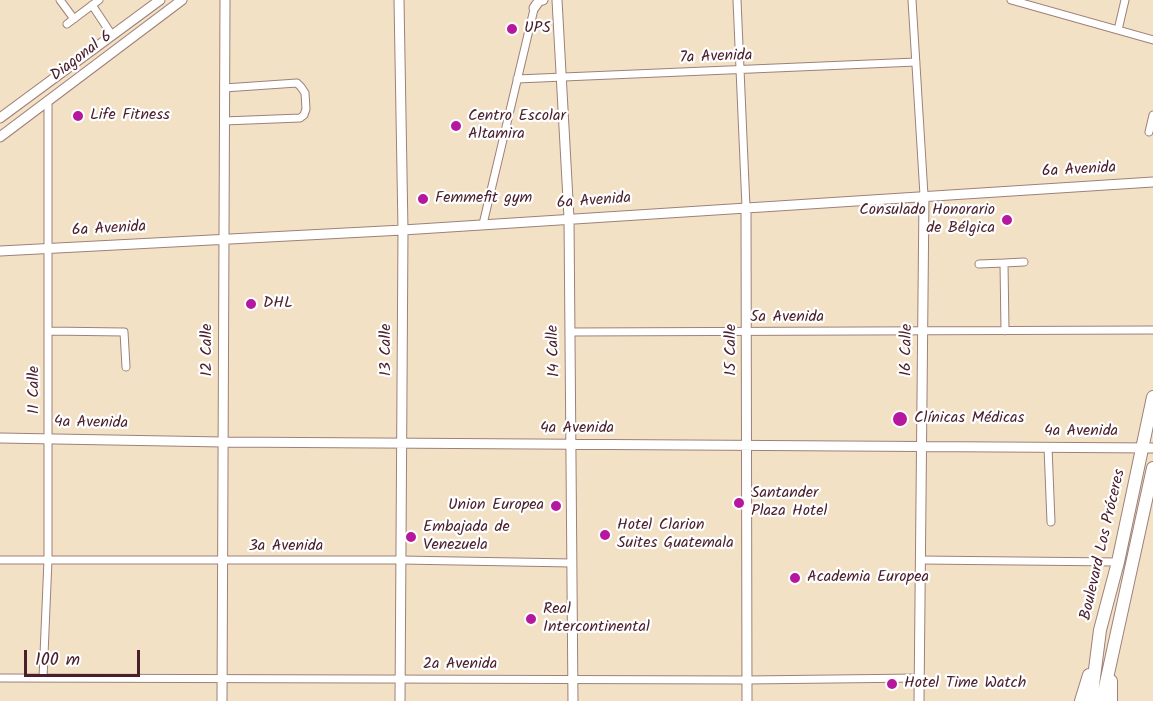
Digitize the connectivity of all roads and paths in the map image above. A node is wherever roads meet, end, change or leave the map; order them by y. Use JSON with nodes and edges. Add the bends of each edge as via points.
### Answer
{"nodes":[{"id":1,"x":60,"y":0,"type":"edge"},
{"id":2,"x":99,"y":0,"type":"edge"},
{"id":3,"x":160,"y":0,"type":"edge"},
{"id":4,"x":182,"y":0,"type":"edge"},
{"id":5,"x":399,"y":0,"type":"edge"},
{"id":6,"x":543,"y":0,"type":"edge"},
{"id":7,"x":550,"y":0,"type":"edge"},
{"id":8,"x":736,"y":0,"type":"edge"},
{"id":9,"x":912,"y":0,"type":"edge"},
{"id":10,"x":1011,"y":0,"type":"edge"},
{"id":11,"x":1125,"y":0,"type":"edge"},
{"id":12,"x":225,"y":1,"type":"edge"},
{"id":13,"x":535,"y":4,"type":"edge"},
{"id":14,"x":557,"y":4,"type":"edge"},
{"id":15,"x":92,"y":5,"type":"junction"},
{"id":16,"x":74,"y":18,"type":"junction"},
{"id":17,"x":67,"y":24,"type":"dead end"},
{"id":18,"x":1118,"y":30,"type":"junction"},
{"id":19,"x":111,"y":35,"type":"junction"},
{"id":20,"x":1153,"y":40,"type":"edge"},
{"id":21,"x":916,"y":62,"type":"junction"},
{"id":22,"x":739,"y":71,"type":"junction"},
{"id":23,"x":561,"y":77,"type":"junction"},
{"id":24,"x":517,"y":79,"type":"junction"},
{"id":25,"x":224,"y":88,"type":"junction"},
{"id":26,"x":48,"y":101,"type":"junction"},
{"id":27,"x":1153,"y":115,"type":"edge"},
{"id":28,"x":0,"y":118,"type":"edge"},
{"id":29,"x":224,"y":121,"type":"junction"},
{"id":30,"x":1149,"y":132,"type":"dead end"},
{"id":31,"x":0,"y":137,"type":"edge"},
{"id":32,"x":1153,"y":182,"type":"edge"},
{"id":33,"x":924,"y":195,"type":"junction"},
{"id":34,"x":746,"y":207,"type":"junction"},
{"id":35,"x":569,"y":218,"type":"junction"},
{"id":36,"x":483,"y":224,"type":"junction"},
{"id":37,"x":403,"y":230,"type":"junction"},
{"id":38,"x":224,"y":239,"type":"junction"},
{"id":39,"x":48,"y":249,"type":"junction"},
{"id":40,"x":0,"y":251,"type":"edge"},
{"id":41,"x":1024,"y":262,"type":"dead end"},
{"id":42,"x":1004,"y":263,"type":"junction"},
{"id":43,"x":979,"y":264,"type":"dead end"},
{"id":44,"x":1153,"y":330,"type":"edge"},
{"id":45,"x":923,"y":331,"type":"junction"},
{"id":46,"x":1005,"y":331,"type":"junction"},
{"id":47,"x":48,"y":332,"type":"junction"},
{"id":48,"x":570,"y":332,"type":"junction"},
{"id":49,"x":747,"y":332,"type":"junction"},
{"id":50,"x":126,"y":367,"type":"dead end"},
{"id":51,"x":1153,"y":397,"type":"edge"},
{"id":52,"x":0,"y":438,"type":"edge"},
{"id":53,"x":48,"y":438,"type":"junction"},
{"id":54,"x":223,"y":442,"type":"junction"},
{"id":55,"x":402,"y":443,"type":"junction"},
{"id":56,"x":571,"y":444,"type":"junction"},
{"id":57,"x":747,"y":445,"type":"junction"},
{"id":58,"x":922,"y":446,"type":"junction"},
{"id":59,"x":1048,"y":447,"type":"junction"},
{"id":60,"x":1148,"y":448,"type":"edge"},
{"id":61,"x":1153,"y":468,"type":"edge"},
{"id":62,"x":1051,"y":522,"type":"dead end"},
{"id":63,"x":48,"y":560,"type":"junction"},
{"id":64,"x":223,"y":560,"type":"junction"},
{"id":65,"x":401,"y":560,"type":"junction"},
{"id":66,"x":920,"y":560,"type":"junction"},
{"id":67,"x":0,"y":561,"type":"edge"},
{"id":68,"x":1118,"y":562,"type":"junction"},
{"id":69,"x":572,"y":563,"type":"junction"},
{"id":70,"x":1100,"y":630,"type":"junction"},
{"id":71,"x":1109,"y":671,"type":"junction"},
{"id":72,"x":0,"y":678,"type":"edge"},
{"id":73,"x":43,"y":678,"type":"junction"},
{"id":74,"x":223,"y":678,"type":"junction"},
{"id":75,"x":400,"y":678,"type":"junction"},
{"id":76,"x":919,"y":678,"type":"junction"},
{"id":77,"x":573,"y":679,"type":"junction"},
{"id":78,"x":747,"y":680,"type":"junction"},
{"id":79,"x":222,"y":701,"type":"edge"},
{"id":80,"x":400,"y":701,"type":"edge"},
{"id":81,"x":573,"y":701,"type":"edge"},
{"id":82,"x":747,"y":701,"type":"edge"},
{"id":83,"x":919,"y":701,"type":"edge"},
{"id":84,"x":1081,"y":701,"type":"edge"},
{"id":85,"x":1091,"y":701,"type":"edge"},
{"id":86,"x":1102,"y":701,"type":"edge"},
{"id":87,"x":1111,"y":701,"type":"edge"}],
"edges":[{"from":1,"to":16,"type":"street"},
{"from":2,"to":15,"type":"street"},
{"from":3,"to":19,"type":"street","name":"Diagonal 6"},
{"from":4,"to":26,"type":"street","name":"Diagonal 6"},
{"from":5,"to":37,"type":"street","name":"13 Calle"},
{"from":6,"to":13,"type":"street"},
{"from":7,"to":14,"type":"street"},
{"from":8,"to":22,"type":"street","name":"15 Calle"},
{"from":9,"to":21,"type":"street","name":"16 Calle"},
{"from":10,"to":18,"type":"street"},
{"from":11,"to":18,"type":"street"},
{"from":12,"to":25,"type":"street","name":"12 Calle"},
{"from":13,"to":24,"type":"street"},
{"from":14,"to":23,"type":"street","name":"14 Calle"},
{"from":15,"to":16,"type":"street"},
{"from":15,"to":19,"type":"street"},
{"from":16,"to":17,"type":"street"},
{"from":18,"to":20,"type":"street"},
{"from":19,"to":28,"type":"street","name":"Diagonal 6"},
{"from":21,"to":22,"type":"street","name":"7a Avenida"},
{"from":21,"to":33,"type":"street","name":"16 Calle"},
{"from":22,"to":23,"type":"street","name":"7a Avenida"},
{"from":22,"to":34,"type":"street","name":"15 Calle"},
{"from":23,"to":24,"type":"street","name":"7a Avenida"},
{"from":23,"to":35,"type":"street","name":"14 Calle"},
{"from":24,"to":36,"type":"street"},
{"from":25,"to":29,"type":"street","name":"12 Calle"},
{"from":25,"to":29,"type":"street","via":[[297,83],[304,93],[306,109],[300,117]]},
{"from":26,"to":31,"type":"street","name":"Diagonal 6"},
{"from":26,"to":39,"type":"street","name":"11 Calle"},
{"from":27,"to":30,"type":"street"},
{"from":29,"to":38,"type":"street","name":"12 Calle"},
{"from":32,"to":33,"type":"street","name":"6a Avenida"},
{"from":33,"to":34,"type":"street","name":"6a Avenida"},
{"from":33,"to":45,"type":"street","name":"16 Calle"},
{"from":34,"to":35,"type":"street","name":"6a Avenida"},
{"from":34,"to":49,"type":"street","name":"15 Calle"},
{"from":35,"to":36,"type":"street","name":"6a Avenida"},
{"from":35,"to":48,"type":"street","name":"14 Calle"},
{"from":36,"to":37,"type":"street","name":"6a Avenida"},
{"from":37,"to":38,"type":"street","name":"6a Avenida"},
{"from":37,"to":55,"type":"street","name":"13 Calle"},
{"from":38,"to":39,"type":"street","name":"6a Avenida"},
{"from":38,"to":54,"type":"street","name":"12 Calle"},
{"from":39,"to":40,"type":"street","name":"6a Avenida"},
{"from":39,"to":47,"type":"street","name":"11 Calle"},
{"from":41,"to":42,"type":"street"},
{"from":42,"to":43,"type":"street"},
{"from":42,"to":46,"type":"street"},
{"from":44,"to":46,"type":"street","name":"5a Avenida"},
{"from":45,"to":46,"type":"street","name":"5a Avenida"},
{"from":45,"to":49,"type":"street","name":"5a Avenida"},
{"from":45,"to":58,"type":"street","name":"16 Calle"},
{"from":47,"to":50,"type":"street","via":[[124,332]]},
{"from":47,"to":53,"type":"street","name":"11 Calle"},
{"from":48,"to":49,"type":"street","name":"5a Avenida"},
{"from":48,"to":56,"type":"street","name":"14 Calle"},
{"from":49,"to":57,"type":"street","name":"15 Calle"},
{"from":51,"to":60,"type":"highway","name":"Boulevard Los Próceres"},
{"from":52,"to":53,"type":"street","name":"4a Avenida"},
{"from":53,"to":54,"type":"street","name":"4a Avenida"},
{"from":53,"to":63,"type":"street","name":"11 Calle"},
{"from":54,"to":55,"type":"street","name":"4a Avenida"},
{"from":54,"to":64,"type":"street","name":"12 Calle"},
{"from":55,"to":56,"type":"street","name":"4a Avenida"},
{"from":55,"to":65,"type":"street","name":"13 Calle"},
{"from":56,"to":57,"type":"street","name":"4a Avenida"},
{"from":56,"to":69,"type":"street","name":"14 Calle"},
{"from":57,"to":58,"type":"street","name":"4a Avenida"},
{"from":57,"to":78,"type":"street","name":"15 Calle"},
{"from":58,"to":59,"type":"street","name":"4a Avenida"},
{"from":58,"to":66,"type":"street","name":"16 Calle"},
{"from":59,"to":60,"type":"street","name":"4a Avenida"},
{"from":59,"to":62,"type":"street"},
{"from":60,"to":68,"type":"highway","name":"Boulevard Los Próceres"},
{"from":61,"to":71,"type":"highway","name":"Boulevard Los Próceres"},
{"from":63,"to":64,"type":"street","name":"3a Avenida"},
{"from":63,"to":67,"type":"street","name":"3a Avenida"},
{"from":63,"to":73,"type":"street","name":"11 Calle"},
{"from":64,"to":65,"type":"street","name":"3a Avenida"},
{"from":64,"to":74,"type":"street","name":"12 Calle"},
{"from":65,"to":69,"type":"street","name":"3a Avenida"},
{"from":65,"to":75,"type":"street","name":"13 Calle"},
{"from":66,"to":68,"type":"street"},
{"from":66,"to":76,"type":"street","name":"16 Calle"},
{"from":68,"to":70,"type":"highway","name":"Boulevard Los Próceres"},
{"from":69,"to":77,"type":"street","name":"14 Calle"},
{"from":70,"to":84,"type":"highway"},
{"from":70,"to":85,"type":"highway","name":"Boulevard Los Próceres"},
{"from":71,"to":86,"type":"highway","name":"Boulevard Los Próceres"},
{"from":71,"to":87,"type":"highway"},
{"from":72,"to":73,"type":"street","name":"2a Avenida"},
{"from":73,"to":74,"type":"street","name":"2a Avenida"},
{"from":74,"to":75,"type":"street","name":"2a Avenida"},
{"from":74,"to":79,"type":"street","name":"12 Calle"},
{"from":75,"to":77,"type":"street","name":"2a Avenida"},
{"from":75,"to":80,"type":"street","name":"13 Calle"},
{"from":76,"to":78,"type":"street","name":"2a Avenida"},
{"from":76,"to":83,"type":"street","name":"16 Calle"},
{"from":77,"to":78,"type":"street","name":"2a Avenida"},
{"from":77,"to":81,"type":"street","name":"14 Calle"},
{"from":78,"to":82,"type":"street","name":"15 Calle"}]}
